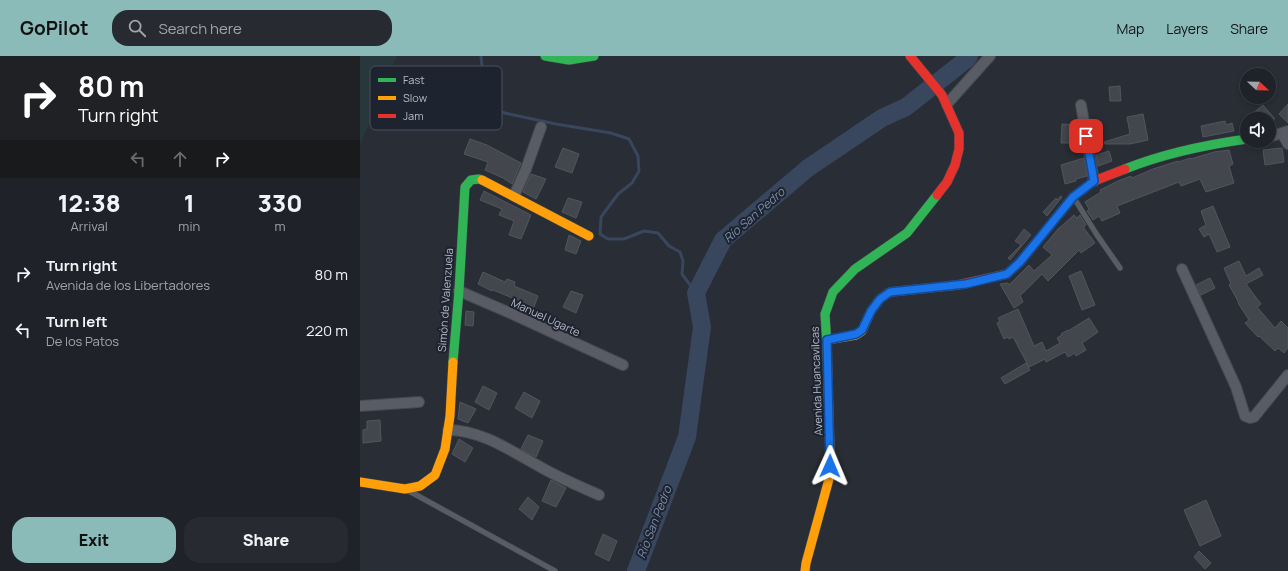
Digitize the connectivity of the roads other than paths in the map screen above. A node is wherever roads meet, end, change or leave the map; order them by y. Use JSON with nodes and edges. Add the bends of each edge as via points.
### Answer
{"nodes":[{"id":1,"x":545,"y":56,"type":"edge"},
{"id":2,"x":594,"y":56,"type":"edge"},
{"id":3,"x":990,"y":56,"type":"edge"},
{"id":4,"x":913,"y":59,"type":"edge"},
{"id":5,"x":948,"y":104,"type":"junction"},
{"id":6,"x":1081,"y":105,"type":"dead end"},
{"id":7,"x":541,"y":127,"type":"dead end"},
{"id":8,"x":1285,"y":132,"type":"edge"},
{"id":9,"x":1240,"y":140,"type":"edge"},
{"id":10,"x":1288,"y":144,"type":"edge"},
{"id":11,"x":1094,"y":181,"type":"junction"},
{"id":12,"x":514,"y":196,"type":"junction"},
{"id":13,"x":1073,"y":197,"type":"junction"},
{"id":14,"x":589,"y":236,"type":"dead end"},
{"id":15,"x":1120,"y":268,"type":"dead end"},
{"id":16,"x":1182,"y":269,"type":"dead end"},
{"id":17,"x":459,"y":291,"type":"junction"},
{"id":18,"x":827,"y":340,"type":"junction"},
{"id":19,"x":623,"y":365,"type":"dead end"},
{"id":20,"x":1288,"y":375,"type":"edge"},
{"id":21,"x":419,"y":402,"type":"dead end"},
{"id":22,"x":360,"y":406,"type":"edge"},
{"id":23,"x":448,"y":430,"type":"junction"},
{"id":24,"x":360,"y":482,"type":"edge"},
{"id":25,"x":404,"y":489,"type":"junction"},
{"id":26,"x":599,"y":496,"type":"dead end"},
{"id":27,"x":555,"y":571,"type":"edge"},
{"id":28,"x":805,"y":571,"type":"edge"}],
"edges":[{"from":1,"to":2,"type":"street","via":[[569,60]]},
{"from":3,"to":5,"type":"street"},
{"from":4,"to":5,"type":"street","name":"Avenida Huancavilcas"},
{"from":5,"to":18,"type":"street","name":"Avenida Huancavilcas","via":[[959,133],[959,149],[947,182],[907,233],[855,269],[833,292],[825,314]]},
{"from":6,"to":11,"type":"street"},
{"from":7,"to":12,"type":"street"},
{"from":8,"to":10,"type":"street"},
{"from":9,"to":11,"type":"street","via":[[1210,144],[1153,158]]},
{"from":11,"to":13,"type":"street"},
{"from":12,"to":14,"type":"street","name":"Simón de Valenzuela"},
{"from":12,"to":17,"type":"street","name":"Simón de Valenzuela","via":[[479,179],[471,180],[465,187]]},
{"from":13,"to":15,"type":"lane"},
{"from":13,"to":18,"type":"street","via":[[1020,262],[1007,274],[966,284],[890,292],[880,299],[871,311],[862,330],[856,334]]},
{"from":16,"to":20,"type":"street","via":[[1236,387],[1245,416],[1254,417]]},
{"from":17,"to":19,"type":"street","name":"Manuel Ugarte"},
{"from":17,"to":23,"type":"street","name":"Simón de Valenzuela"},
{"from":18,"to":28,"type":"street","name":"Avenida Huancavilcas","via":[[829,479]]},
{"from":21,"to":22,"type":"street"},
{"from":23,"to":25,"type":"street","name":"Simón de Valenzuela","via":[[446,449],[435,475],[420,486]]},
{"from":23,"to":26,"type":"street","via":[[461,430],[493,442]]},
{"from":24,"to":25,"type":"street","name":"Simón de Valenzuela"},
{"from":25,"to":27,"type":"lane"}]}
